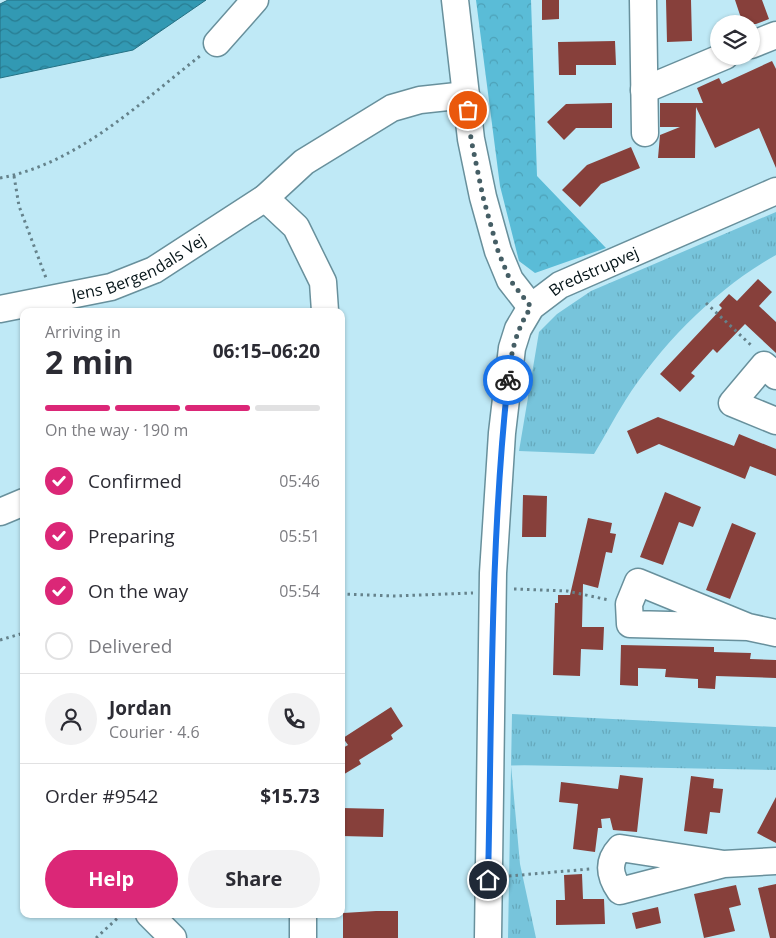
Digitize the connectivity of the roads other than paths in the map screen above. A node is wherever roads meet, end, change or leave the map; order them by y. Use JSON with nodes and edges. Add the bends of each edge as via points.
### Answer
{"nodes":[{"id":1,"x":255,"y":0,"type":"edge"},
{"id":2,"x":455,"y":0,"type":"edge"},
{"id":3,"x":643,"y":0,"type":"edge"},
{"id":4,"x":776,"y":35,"type":"edge"},
{"id":5,"x":760,"y":41,"type":"edge"},
{"id":6,"x":217,"y":43,"type":"road end"},
{"id":7,"x":710,"y":62,"type":"edge"},
{"id":8,"x":644,"y":90,"type":"junction"},
{"id":9,"x":466,"y":95,"type":"junction"},
{"id":10,"x":645,"y":133,"type":"dead end"},
{"id":11,"x":776,"y":191,"type":"edge"},
{"id":12,"x":264,"y":198,"type":"junction"},
{"id":13,"x":531,"y":307,"type":"junction"},
{"id":14,"x":0,"y":308,"type":"edge"},
{"id":15,"x":325,"y":308,"type":"edge"},
{"id":16,"x":770,"y":371,"type":"edge"},
{"id":17,"x":776,"y":421,"type":"edge"},
{"id":18,"x":20,"y":504,"type":"edge"},
{"id":19,"x":0,"y":512,"type":"edge"},
{"id":20,"x":629,"y":604,"type":"road end"},
{"id":21,"x":776,"y":633,"type":"edge"},
{"id":22,"x":776,"y":861,"type":"edge"},
{"id":23,"x":610,"y":868,"type":"road end"},
{"id":24,"x":154,"y":918,"type":"edge"},
{"id":25,"x":303,"y":918,"type":"edge"},
{"id":26,"x":173,"y":938,"type":"edge"},
{"id":27,"x":302,"y":938,"type":"edge"},
{"id":28,"x":488,"y":938,"type":"edge"}],
"edges":[{"from":1,"to":6,"type":"street"},
{"from":2,"to":9,"type":"street"},
{"from":3,"to":8,"type":"street"},
{"from":4,"to":5,"type":"street"},
{"from":7,"to":8,"type":"street"},
{"from":8,"to":10,"type":"street"},
{"from":9,"to":12,"type":"street","name":"Jens Bergendals Vej","via":[[420,100],[392,108],[304,162]]},
{"from":9,"to":13,"type":"street","via":[[471,139],[498,251],[510,280]]},
{"from":11,"to":13,"type":"street","name":"Bredstrupvej","via":[[580,275],[544,295]]},
{"from":12,"to":14,"type":"street","name":"Jens Bergendals Vej","via":[[154,270],[111,287]]},
{"from":12,"to":15,"type":"street","via":[[296,227],[324,282]]},
{"from":13,"to":28,"type":"street","name":"Bredstrupvej","via":[[518,329],[512,348],[502,434],[494,573]]},
{"from":16,"to":17,"type":"street","via":[[732,403]]},
{"from":18,"to":19,"type":"street"},
{"from":20,"to":21,"type":"street","via":[[630,624],[748,627]]},
{"from":22,"to":23,"type":"street","via":[[724,864],[620,848],[612,856]]},
{"from":24,"to":26,"type":"street"},
{"from":25,"to":27,"type":"street"}]}
